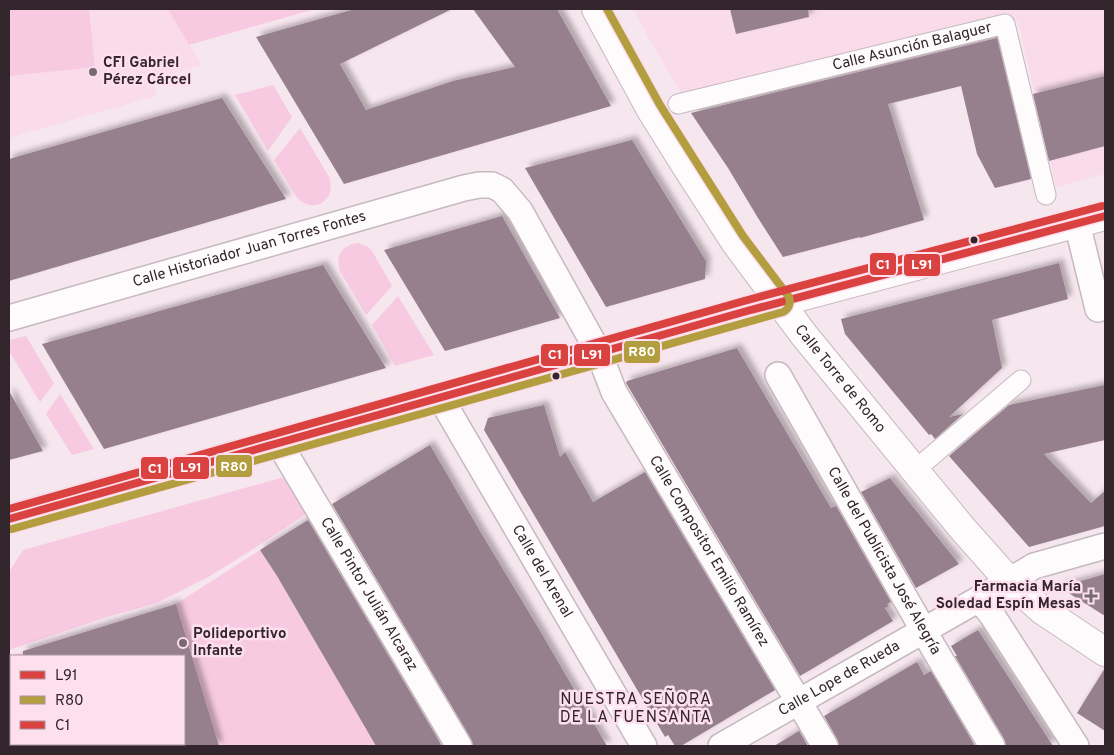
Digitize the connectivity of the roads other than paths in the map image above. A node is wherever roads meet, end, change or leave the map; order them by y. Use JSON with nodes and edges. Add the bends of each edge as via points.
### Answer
{"nodes":[{"id":1,"x":596,"y":9,"type":"edge"},
{"id":2,"x":678,"y":104,"type":"dead end"},
{"id":3,"x":492,"y":185,"type":"joint"},
{"id":4,"x":1046,"y":195,"type":"dead end"},
{"id":5,"x":1105,"y":216,"type":"edge"},
{"id":6,"x":1077,"y":223,"type":"junction"},
{"id":7,"x":780,"y":302,"type":"junction"},
{"id":8,"x":1098,"y":308,"type":"dead end"},
{"id":9,"x":9,"y":318,"type":"edge"},
{"id":10,"x":598,"y":353,"type":"junction"},
{"id":11,"x":778,"y":375,"type":"dead end"},
{"id":12,"x":1021,"y":380,"type":"dead end"},
{"id":13,"x":440,"y":397,"type":"junction"},
{"id":14,"x":279,"y":443,"type":"junction"},
{"id":15,"x":915,"y":470,"type":"junction"},
{"id":16,"x":9,"y":519,"type":"edge"},
{"id":17,"x":1105,"y":546,"type":"edge"},
{"id":18,"x":1008,"y":581,"type":"junction"},
{"id":19,"x":980,"y":599,"type":"junction"},
{"id":20,"x":924,"y":631,"type":"junction"},
{"id":21,"x":1105,"y":652,"type":"edge"},
{"id":22,"x":799,"y":702,"type":"junction"},
{"id":23,"x":459,"y":746,"type":"edge"},
{"id":24,"x":644,"y":746,"type":"edge"},
{"id":25,"x":721,"y":746,"type":"edge"},
{"id":26,"x":825,"y":746,"type":"edge"},
{"id":27,"x":992,"y":746,"type":"edge"},
{"id":28,"x":1076,"y":746,"type":"edge"}],
"edges":[{"from":1,"to":7,"type":"main road","name":"Calle Torre de Romo","via":[[656,118],[736,242]]},
{"from":2,"to":4,"type":"street","name":"Calle Asunción Balaguer","via":[[1005,24]]},
{"from":3,"to":9,"type":"street","name":"Calle Historiador Juan Torres Fontes","via":[[464,188]]},
{"from":3,"to":10,"type":"street","name":"Calle Compositor Emilio Ramírez","via":[[502,190],[520,211]]},
{"from":5,"to":6,"type":"main road"},
{"from":6,"to":7,"type":"main road"},
{"from":6,"to":8,"type":"street"},
{"from":7,"to":10,"type":"main road"},
{"from":7,"to":15,"type":"main road","name":"Calle Torre de Romo"},
{"from":10,"to":13,"type":"main road"},
{"from":10,"to":22,"type":"street","name":"Calle Compositor Emilio Ramírez","via":[[614,392]]},
{"from":11,"to":20,"type":"street","name":"Calle del Publicista José Alegría"},
{"from":12,"to":15,"type":"street"},
{"from":13,"to":14,"type":"main road"},
{"from":13,"to":24,"type":"street","name":"Calle del Arenal"},
{"from":14,"to":16,"type":"main road"},
{"from":14,"to":23,"type":"street","name":"Calle Pintor Julián Alcaraz"},
{"from":15,"to":18,"type":"main road","name":"Calle Torre de Romo"},
{"from":17,"to":18,"type":"street","name":"Calle Lope de Rueda","via":[[1034,566]]},
{"from":18,"to":19,"type":"street","name":"Calle Lope de Rueda"},
{"from":18,"to":21,"type":"main road","name":"Calle Torre de Romo","via":[[1042,610]]},
{"from":19,"to":20,"type":"street","name":"Calle Lope de Rueda"},
{"from":19,"to":28,"type":"street"},
{"from":20,"to":22,"type":"street","name":"Calle Lope de Rueda"},
{"from":20,"to":27,"type":"street","name":"Calle del Publicista José Alegría"},
{"from":22,"to":25,"type":"street","name":"Calle Lope de Rueda"},
{"from":22,"to":26,"type":"street","name":"Calle Compositor Emilio Ramírez"}]}
